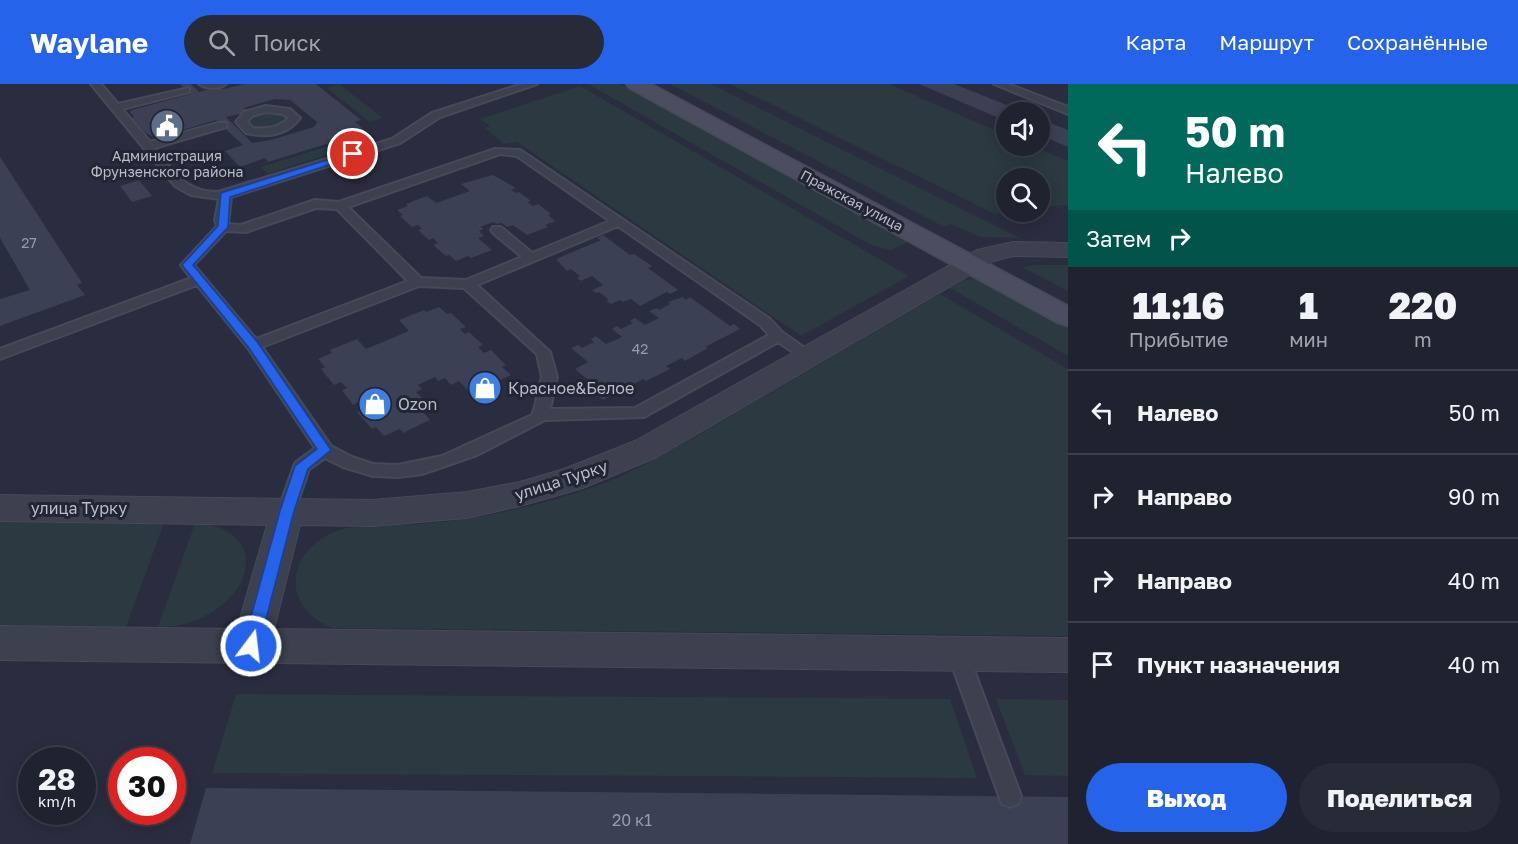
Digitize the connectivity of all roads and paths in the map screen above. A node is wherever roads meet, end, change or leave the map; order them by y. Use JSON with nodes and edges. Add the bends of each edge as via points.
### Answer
{"nodes":[{"id":1,"x":96,"y":84,"type":"edge"},
{"id":2,"x":221,"y":84,"type":"edge"},
{"id":3,"x":532,"y":84,"type":"edge"},
{"id":4,"x":636,"y":84,"type":"edge"},
{"id":5,"x":660,"y":84,"type":"edge"},
{"id":6,"x":999,"y":84,"type":"edge"},
{"id":7,"x":198,"y":87,"type":"edge"},
{"id":8,"x":116,"y":108,"type":"junction"},
{"id":9,"x":1068,"y":111,"type":"edge"},
{"id":10,"x":232,"y":123,"type":"dead end"},
{"id":11,"x":148,"y":146,"type":"junction"},
{"id":12,"x":225,"y":195,"type":"junction"},
{"id":13,"x":581,"y":195,"type":"junction"},
{"id":14,"x":566,"y":200,"type":"dead end"},
{"id":15,"x":340,"y":206,"type":"junction"},
{"id":16,"x":620,"y":221,"type":"junction"},
{"id":17,"x":223,"y":227,"type":"junction"},
{"id":18,"x":497,"y":230,"type":"dead end"},
{"id":19,"x":1068,"y":250,"type":"edge"},
{"id":20,"x":531,"y":258,"type":"junction"},
{"id":21,"x":978,"y":260,"type":"junction"},
{"id":22,"x":199,"y":280,"type":"junction"},
{"id":23,"x":417,"y":282,"type":"junction"},
{"id":24,"x":468,"y":284,"type":"junction"},
{"id":25,"x":1068,"y":298,"type":"edge"},
{"id":26,"x":1068,"y":317,"type":"edge"},
{"id":27,"x":778,"y":336,"type":"junction"},
{"id":28,"x":253,"y":345,"type":"junction"},
{"id":29,"x":0,"y":354,"type":"edge"},
{"id":30,"x":809,"y":356,"type":"junction"},
{"id":31,"x":540,"y":415,"type":"junction"},
{"id":32,"x":325,"y":450,"type":"junction"},
{"id":33,"x":0,"y":508,"type":"edge"},
{"id":34,"x":287,"y":511,"type":"junction"},
{"id":35,"x":0,"y":644,"type":"edge"},
{"id":36,"x":251,"y":646,"type":"junction"},
{"id":37,"x":958,"y":654,"type":"junction"},
{"id":38,"x":1068,"y":655,"type":"edge"},
{"id":39,"x":1010,"y":796,"type":"dead end"}],
"edges":[{"from":1,"to":8,"type":"lane"},
{"from":2,"to":7,"type":"lane"},
{"from":3,"to":12,"type":"lane","via":[[414,123],[396,141]]},
{"from":4,"to":21,"type":"street","name":"Пражская улица"},
{"from":5,"to":21,"type":"street","name":"Пражская улица"},
{"from":6,"to":9,"type":"lane"},
{"from":7,"to":8,"type":"lane"},
{"from":8,"to":11,"type":"lane"},
{"from":10,"to":11,"type":"lane"},
{"from":11,"to":12,"type":"lane","via":[[187,190]]},
{"from":12,"to":17,"type":"lane"},
{"from":13,"to":14,"type":"lane"},
{"from":13,"to":15,"type":"lane","via":[[520,153],[499,151]]},
{"from":13,"to":16,"type":"lane"},
{"from":15,"to":17,"type":"lane","via":[[315,204],[242,229]]},
{"from":15,"to":23,"type":"lane"},
{"from":16,"to":20,"type":"lane"},
{"from":16,"to":27,"type":"lane","via":[[765,322]]},
{"from":17,"to":22,"type":"lane","via":[[187,265]]},
{"from":18,"to":20,"type":"lane"},
{"from":19,"to":21,"type":"street","name":"улица Турку","via":[[1013,249]]},
{"from":20,"to":24,"type":"lane"},
{"from":21,"to":25,"type":"street","name":"Пражская улица"},
{"from":21,"to":26,"type":"street","name":"Пражская улица"},
{"from":21,"to":30,"type":"street","name":"улица Турку"},
{"from":22,"to":28,"type":"lane"},
{"from":22,"to":29,"type":"lane"},
{"from":23,"to":24,"type":"lane"},
{"from":23,"to":28,"type":"lane"},
{"from":24,"to":31,"type":"lane","via":[[543,352],[550,365]]},
{"from":27,"to":30,"type":"lane"},
{"from":27,"to":31,"type":"lane","via":[[638,413]]},
{"from":28,"to":32,"type":"lane"},
{"from":30,"to":34,"type":"street","name":"улица Турку","via":[[646,448],[553,485],[467,505],[423,510]]},
{"from":31,"to":32,"type":"lane","via":[[454,458],[414,470],[382,471],[351,464]]},
{"from":32,"to":34,"type":"lane","via":[[302,466]]},
{"from":33,"to":34,"type":"street","name":"улица Турку"},
{"from":34,"to":36,"type":"street"},
{"from":35,"to":36,"type":"street"},
{"from":36,"to":37,"type":"street"},
{"from":37,"to":38,"type":"street"},
{"from":37,"to":39,"type":"lane"}]}
